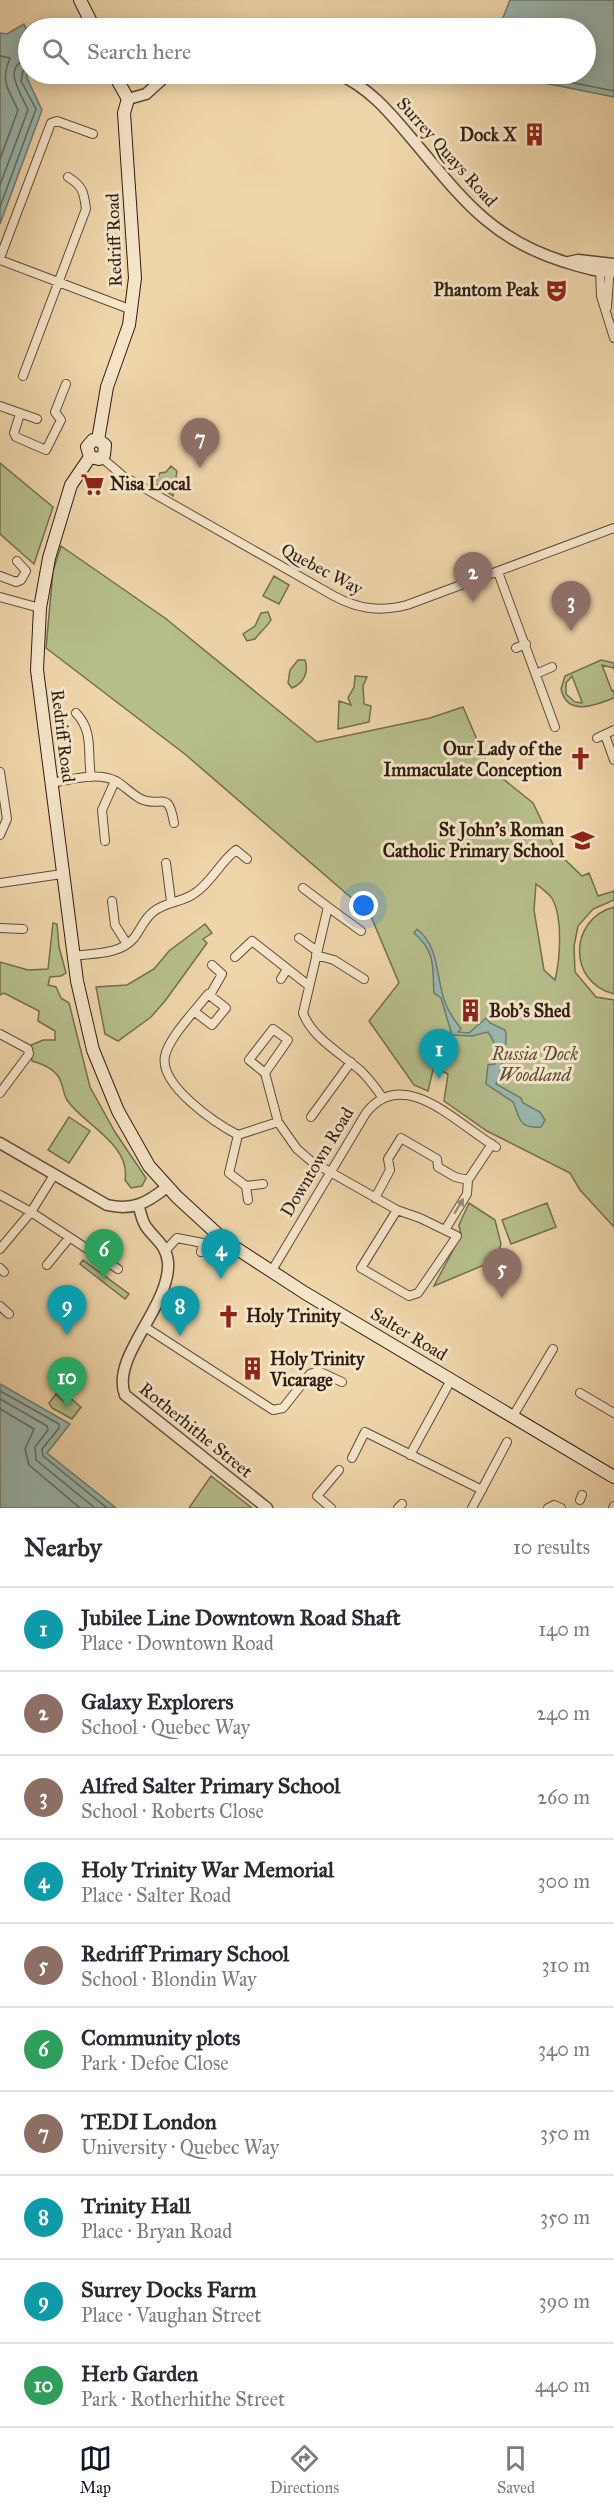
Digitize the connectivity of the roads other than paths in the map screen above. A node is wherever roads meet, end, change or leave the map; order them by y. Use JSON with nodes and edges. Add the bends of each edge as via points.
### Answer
{"nodes":[{"id":1,"x":80,"y":0,"type":"edge"},
{"id":2,"x":89,"y":18,"type":"edge"},
{"id":3,"x":120,"y":84,"type":"edge"},
{"id":4,"x":157,"y":84,"type":"edge"},
{"id":5,"x":354,"y":84,"type":"edge"},
{"id":6,"x":128,"y":99,"type":"junction"},
{"id":7,"x":93,"y":134,"type":"dead end"},
{"id":8,"x":68,"y":177,"type":"dead end"},
{"id":9,"x":0,"y":259,"type":"edge"},
{"id":10,"x":608,"y":268,"type":"edge"},
{"id":11,"x":59,"y":282,"type":"junction"},
{"id":12,"x":132,"y":310,"type":"junction"},
{"id":13,"x":614,"y":338,"type":"edge"},
{"id":14,"x":23,"y":376,"type":"dead end"},
{"id":15,"x":66,"y":384,"type":"dead end"},
{"id":16,"x":0,"y":406,"type":"edge"},
{"id":17,"x":20,"y":414,"type":"junction"},
{"id":18,"x":37,"y":419,"type":"dead end"},
{"id":19,"x":96,"y":457,"type":"junction"},
{"id":20,"x":614,"y":528,"type":"edge"},
{"id":21,"x":17,"y":561,"type":"dead end"},
{"id":22,"x":498,"y":572,"type":"junction"},
{"id":23,"x":0,"y":576,"type":"edge"},
{"id":24,"x":0,"y":597,"type":"edge"},
{"id":25,"x":40,"y":608,"type":"junction"},
{"id":26,"x":525,"y":644,"type":"junction"},
{"id":27,"x":516,"y":648,"type":"dead end"},
{"id":28,"x":552,"y":667,"type":"dead end"},
{"id":29,"x":536,"y":674,"type":"junction"},
{"id":30,"x":76,"y":713,"type":"dead end"},
{"id":31,"x":555,"y":727,"type":"dead end"},
{"id":32,"x":614,"y":730,"type":"edge"},
{"id":33,"x":614,"y":760,"type":"edge"},
{"id":34,"x":0,"y":772,"type":"edge"},
{"id":35,"x":91,"y":777,"type":"junction"},
{"id":36,"x":115,"y":781,"type":"junction"},
{"id":37,"x":51,"y":783,"type":"junction"},
{"id":38,"x":174,"y":823,"type":"dead end"},
{"id":39,"x":0,"y":836,"type":"edge"},
{"id":40,"x":105,"y":841,"type":"dead end"},
{"id":41,"x":247,"y":859,"type":"dead end"},
{"id":42,"x":166,"y":863,"type":"dead end"},
{"id":43,"x":62,"y":874,"type":"junction"},
{"id":44,"x":0,"y":883,"type":"edge"},
{"id":45,"x":303,"y":888,"type":"dead end"},
{"id":46,"x":112,"y":901,"type":"dead end"},
{"id":47,"x":171,"y":901,"type":"junction"},
{"id":48,"x":328,"y":907,"type":"junction"},
{"id":49,"x":0,"y":928,"type":"edge"},
{"id":50,"x":23,"y":929,"type":"dead end"},
{"id":51,"x":361,"y":931,"type":"dead end"},
{"id":52,"x":299,"y":938,"type":"dead end"},
{"id":53,"x":127,"y":945,"type":"junction"},
{"id":54,"x":316,"y":953,"type":"junction"},
{"id":55,"x":73,"y":956,"type":"junction"},
{"id":56,"x":235,"y":957,"type":"dead end"},
{"id":57,"x":212,"y":965,"type":"dead end"},
{"id":58,"x":287,"y":969,"type":"junction"},
{"id":59,"x":281,"y":979,"type":"dead end"},
{"id":60,"x":364,"y":980,"type":"dead end"},
{"id":61,"x":308,"y":985,"type":"junction"},
{"id":62,"x":210,"y":996,"type":"junction"},
{"id":63,"x":195,"y":1012,"type":"junction"},
{"id":64,"x":0,"y":1034,"type":"edge"},
{"id":65,"x":351,"y":1062,"type":"junction"},
{"id":66,"x":265,"y":1073,"type":"junction"},
{"id":67,"x":0,"y":1093,"type":"edge"},
{"id":68,"x":382,"y":1098,"type":"junction"},
{"id":69,"x":311,"y":1117,"type":"dead end"},
{"id":70,"x":278,"y":1122,"type":"junction"},
{"id":71,"x":238,"y":1135,"type":"junction"},
{"id":72,"x":0,"y":1143,"type":"edge"},
{"id":73,"x":330,"y":1173,"type":"junction"},
{"id":74,"x":54,"y":1174,"type":"junction"},
{"id":75,"x":468,"y":1180,"type":"junction"},
{"id":76,"x":263,"y":1184,"type":"dead end"},
{"id":77,"x":246,"y":1186,"type":"junction"},
{"id":78,"x":167,"y":1187,"type":"junction"},
{"id":79,"x":0,"y":1195,"type":"edge"},
{"id":80,"x":375,"y":1198,"type":"junction"},
{"id":81,"x":248,"y":1200,"type":"dead end"},
{"id":82,"x":139,"y":1207,"type":"junction"},
{"id":83,"x":397,"y":1210,"type":"junction"},
{"id":84,"x":31,"y":1212,"type":"junction"},
{"id":85,"x":445,"y":1230,"type":"junction"},
{"id":86,"x":69,"y":1238,"type":"junction"},
{"id":87,"x":0,"y":1249,"type":"edge"},
{"id":88,"x":165,"y":1251,"type":"junction"},
{"id":89,"x":201,"y":1252,"type":"dead end"},
{"id":90,"x":47,"y":1265,"type":"dead end"},
{"id":91,"x":118,"y":1269,"type":"dead end"},
{"id":92,"x":271,"y":1272,"type":"junction"},
{"id":93,"x":0,"y":1306,"type":"edge"},
{"id":94,"x":9,"y":1314,"type":"dead end"},
{"id":95,"x":145,"y":1327,"type":"junction"},
{"id":96,"x":553,"y":1349,"type":"dead end"},
{"id":97,"x":451,"y":1380,"type":"junction"},
{"id":98,"x":342,"y":1382,"type":"dead end"},
{"id":99,"x":580,"y":1393,"type":"dead end"},
{"id":100,"x":614,"y":1413,"type":"edge"},
{"id":101,"x":513,"y":1416,"type":"junction"},
{"id":102,"x":507,"y":1442,"type":"dead end"},
{"id":103,"x":410,"y":1455,"type":"junction"},
{"id":104,"x":352,"y":1458,"type":"dead end"},
{"id":105,"x":339,"y":1470,"type":"dead end"},
{"id":106,"x":614,"y":1477,"type":"edge"},
{"id":107,"x":482,"y":1490,"type":"junction"},
{"id":108,"x":267,"y":1508,"type":"edge"},
{"id":109,"x":331,"y":1508,"type":"edge"},
{"id":110,"x":472,"y":1508,"type":"edge"},
{"id":111,"x":548,"y":1508,"type":"edge"},
{"id":112,"x":561,"y":1508,"type":"edge"}],
"edges":[{"from":1,"to":2,"type":"main road"},
{"from":3,"to":6,"type":"main road"},
{"from":4,"to":6,"type":"street","via":[[146,94]]},
{"from":5,"to":10,"type":"street","name":"Surrey Quays Road","via":[[374,96],[466,203],[491,225],[532,251],[566,262],[578,260]]},
{"from":6,"to":12,"type":"main road","name":"Redriff Road","via":[[124,113],[134,246]]},
{"from":7,"to":9,"type":"street","via":[[57,121],[51,123]]},
{"from":8,"to":11,"type":"street","via":[[84,192],[86,209]]},
{"from":9,"to":11,"type":"street"},
{"from":10,"to":13,"type":"street","via":[[606,311]]},
{"from":11,"to":12,"type":"street"},
{"from":11,"to":14,"type":"street"},
{"from":12,"to":19,"type":"main road","name":"Redriff Road","via":[[107,387],[98,440],[87,447]]},
{"from":15,"to":17,"type":"street","via":[[56,412],[61,420],[46,450],[16,437]]},
{"from":16,"to":17,"type":"street"},
{"from":17,"to":18,"type":"street"},
{"from":19,"to":22,"type":"street","name":"Quebec Way","via":[[334,596],[362,608],[394,608]]},
{"from":19,"to":25,"type":"main road","name":"Redriff Road","via":[[71,485],[49,558]]},
{"from":20,"to":22,"type":"street","name":"Quebec Way"},
{"from":21,"to":23,"type":"street","via":[[26,571],[21,580]]},
{"from":22,"to":26,"type":"street"},
{"from":24,"to":25,"type":"street"},
{"from":25,"to":37,"type":"main road","name":"Redriff Road","via":[[37,670]]},
{"from":26,"to":27,"type":"street"},
{"from":26,"to":29,"type":"street"},
{"from":28,"to":29,"type":"street"},
{"from":29,"to":31,"type":"street"},
{"from":30,"to":35,"type":"street","via":[[86,723],[89,735]]},
{"from":32,"to":33,"type":"street","via":[[601,736]]},
{"from":34,"to":39,"type":"street","via":[[7,819]]},
{"from":35,"to":36,"type":"street"},
{"from":35,"to":37,"type":"street"},
{"from":36,"to":38,"type":"street","via":[[139,798],[167,801]]},
{"from":36,"to":40,"type":"street","via":[[101,815]]},
{"from":37,"to":43,"type":"main road","name":"Redriff Road"},
{"from":41,"to":47,"type":"street","via":[[236,850],[193,895]]},
{"from":42,"to":47,"type":"street"},
{"from":43,"to":44,"type":"street"},
{"from":43,"to":55,"type":"main road","name":"Redriff Road"},
{"from":45,"to":48,"type":"street"},
{"from":46,"to":53,"type":"street","via":[[115,925]]},
{"from":47,"to":53,"type":"street","via":[[147,917]]},
{"from":48,"to":51,"type":"street"},
{"from":48,"to":54,"type":"street"},
{"from":49,"to":50,"type":"street"},
{"from":52,"to":54,"type":"street"},
{"from":53,"to":55,"type":"street","via":[[113,951]]},
{"from":54,"to":60,"type":"street"},
{"from":54,"to":61,"type":"street"},
{"from":55,"to":78,"type":"main road","name":"Salter Road","via":[[84,1020],[109,1094],[149,1166]]},
{"from":56,"to":58,"type":"street","via":[[252,941]]},
{"from":57,"to":62,"type":"street","via":[[222,974]]},
{"from":58,"to":59,"type":"street"},
{"from":58,"to":61,"type":"street"},
{"from":61,"to":65,"type":"street","via":[[303,1010],[306,1021]]},
{"from":62,"to":63,"type":"street"},
{"from":62,"to":63,"type":"street","via":[[226,1008],[212,1025]]},
{"from":63,"to":71,"type":"street","via":[[165,1056],[167,1076],[179,1091]]},
{"from":64,"to":67,"type":"street","via":[[28,1049],[29,1054]]},
{"from":65,"to":68,"type":"street"},
{"from":65,"to":69,"type":"street"},
{"from":66,"to":66,"type":"street","via":[[288,1040],[273,1029],[249,1060]]},
{"from":66,"to":70,"type":"street"},
{"from":68,"to":73,"type":"street","name":"Downtown Road","via":[[366,1113]]},
{"from":68,"to":75,"type":"street","via":[[410,1095],[427,1101],[494,1146]]},
{"from":70,"to":71,"type":"street"},
{"from":70,"to":73,"type":"street","via":[[297,1149]]},
{"from":71,"to":77,"type":"street","via":[[229,1173]]},
{"from":72,"to":74,"type":"street"},
{"from":73,"to":80,"type":"street"},
{"from":73,"to":92,"type":"street","name":"Downtown Road"},
{"from":74,"to":82,"type":"street","via":[[107,1205]]},
{"from":74,"to":84,"type":"street"},
{"from":75,"to":80,"type":"street","via":[[438,1167],[437,1159],[401,1138],[388,1159],[390,1170]]},
{"from":85,"to":75,"type":"street","one_way":true,"via":[[467,1194]]},
{"from":76,"to":77,"type":"street"},
{"from":77,"to":81,"type":"street"},
{"from":78,"to":82,"type":"street"},
{"from":78,"to":92,"type":"main road","name":"Salter Road","via":[[225,1241]]},
{"from":79,"to":84,"type":"street"},
{"from":80,"to":83,"type":"street"},
{"from":82,"to":88,"type":"street","via":[[145,1226]]},
{"from":83,"to":85,"type":"street"},
{"from":83,"to":85,"type":"street","via":[[361,1268],[409,1296],[418,1293],[457,1236]]},
{"from":84,"to":86,"type":"street"},
{"from":84,"to":87,"type":"street"},
{"from":86,"to":90,"type":"street"},
{"from":86,"to":91,"type":"street"},
{"from":88,"to":89,"type":"street","via":[[177,1238],[203,1243]]},
{"from":88,"to":95,"type":"street","name":"Rotherhithe Street","via":[[166,1275]]},
{"from":92,"to":97,"type":"main road","name":"Salter Road"},
{"from":93,"to":94,"type":"street"},
{"from":95,"to":98,"type":"street","via":[[273,1410],[283,1408],[310,1374],[318,1371]]},
{"from":95,"to":108,"type":"street","name":"Rotherhithe Street","via":[[123,1369],[121,1384],[125,1395]]},
{"from":96,"to":101,"type":"street"},
{"from":97,"to":101,"type":"main road","name":"Salter Road"},
{"from":97,"to":103,"type":"street"},
{"from":99,"to":100,"type":"street"},
{"from":101,"to":106,"type":"main road","name":"Salter Road"},
{"from":102,"to":107,"type":"street"},
{"from":103,"to":104,"type":"street","via":[[365,1432]]},
{"from":103,"to":107,"type":"street"},
{"from":105,"to":109,"type":"street","via":[[317,1496]]},
{"from":107,"to":110,"type":"street"},
{"from":111,"to":112,"type":"street","via":[[554,1504]]}]}
